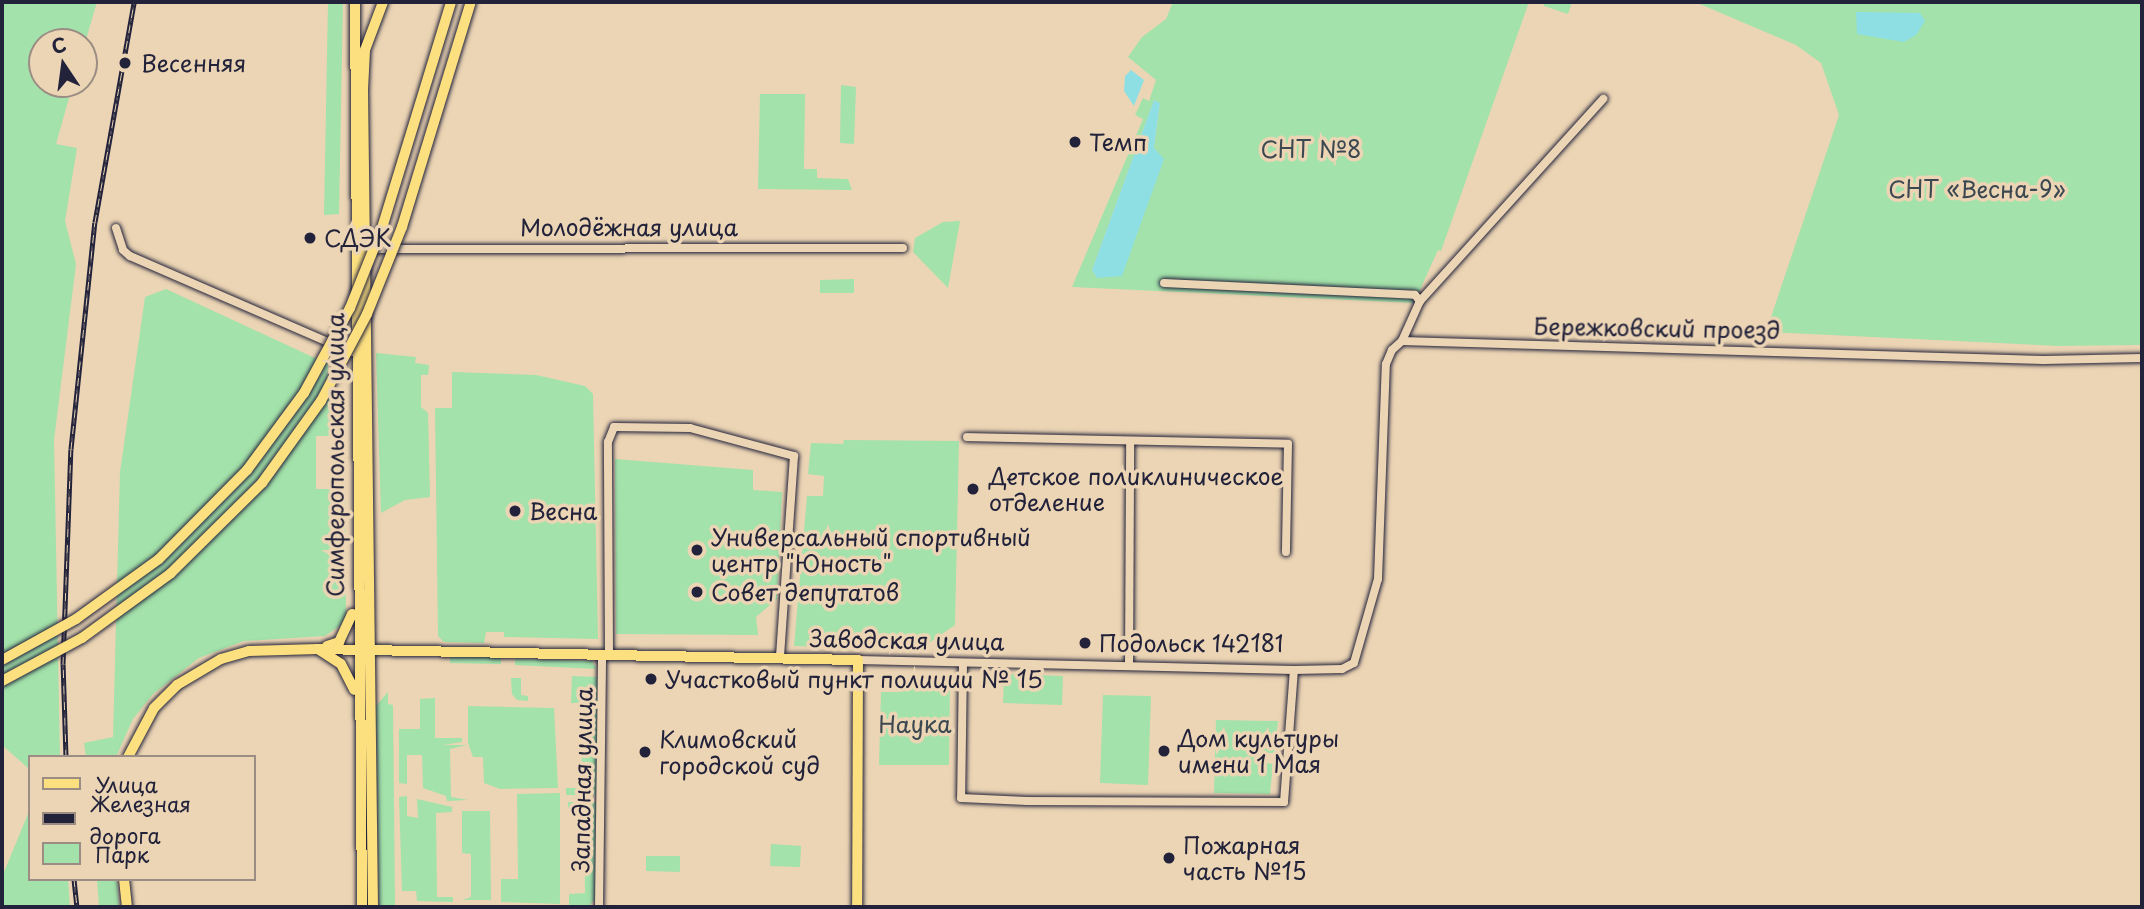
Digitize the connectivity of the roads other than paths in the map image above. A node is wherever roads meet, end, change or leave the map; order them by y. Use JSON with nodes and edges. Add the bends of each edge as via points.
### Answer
{"nodes":[{"id":1,"x":355,"y":2,"type":"edge"},
{"id":2,"x":383,"y":2,"type":"edge"},
{"id":3,"x":451,"y":2,"type":"edge"},
{"id":4,"x":471,"y":2,"type":"edge"},
{"id":5,"x":1603,"y":99,"type":"dead end"},
{"id":6,"x":116,"y":228,"type":"dead end"},
{"id":7,"x":903,"y":248,"type":"dead end"},
{"id":8,"x":360,"y":249,"type":"junction"},
{"id":9,"x":1164,"y":283,"type":"dead end"},
{"id":10,"x":1420,"y":301,"type":"junction"},
{"id":11,"x":1402,"y":341,"type":"junction"},
{"id":12,"x":356,"y":352,"type":"junction"},
{"id":13,"x":2142,"y":358,"type":"edge"},
{"id":14,"x":967,"y":437,"type":"dead end"},
{"id":15,"x":1130,"y":442,"type":"junction"},
{"id":16,"x":1286,"y":552,"type":"dead end"},
{"id":17,"x":357,"y":587,"type":"junction"},
{"id":18,"x":318,"y":649,"type":"junction"},
{"id":19,"x":356,"y":649,"type":"junction"},
{"id":20,"x":369,"y":650,"type":"junction"},
{"id":21,"x":606,"y":654,"type":"junction"},
{"id":22,"x":780,"y":658,"type":"junction"},
{"id":23,"x":2,"y":660,"type":"edge"},
{"id":24,"x":858,"y":660,"type":"junction"},
{"id":25,"x":963,"y":663,"type":"junction"},
{"id":26,"x":1129,"y":666,"type":"junction"},
{"id":27,"x":1294,"y":670,"type":"junction"},
{"id":28,"x":2,"y":681,"type":"edge"},
{"id":29,"x":357,"y":705,"type":"junction"},
{"id":30,"x":129,"y":755,"type":"edge"},
{"id":31,"x":124,"y":881,"type":"edge"},
{"id":32,"x":127,"y":907,"type":"edge"},
{"id":33,"x":362,"y":907,"type":"edge"},
{"id":34,"x":373,"y":907,"type":"edge"},
{"id":35,"x":599,"y":907,"type":"edge"},
{"id":36,"x":857,"y":907,"type":"edge"}],
"edges":[{"from":1,"to":8,"type":"main road","name":"Симферопольская улица"},
{"from":2,"to":8,"type":"main road","name":"Симферопольская улица","via":[[365,50]]},
{"from":3,"to":23,"type":"main road","bridge":true,"via":[[382,228],[350,308],[304,393],[247,470],[159,559],[76,619]]},
{"from":4,"to":28,"type":"main road","bridge":true,"via":[[402,228],[368,314],[321,401],[262,483],[171,573],[82,638]]},
{"from":5,"to":10,"type":"street"},
{"from":6,"to":12,"type":"street","via":[[122,250],[130,256]]},
{"from":7,"to":8,"type":"street","name":"Молодёжная улица"},
{"from":8,"to":12,"type":"main road","name":"Симферопольская улица"},
{"from":8,"to":20,"type":"main road","name":"Симферопольская улица"},
{"from":9,"to":10,"type":"street","via":[[1415,295]]},
{"from":10,"to":11,"type":"street"},
{"from":11,"to":13,"type":"street","name":"Бережковский проезд","via":[[2043,360]]},
{"from":11,"to":27,"type":"street","name":"Заводская улица","via":[[1386,364],[1379,566],[1354,663],[1342,669]]},
{"from":12,"to":17,"type":"main road","name":"Симферопольская улица"},
{"from":14,"to":15,"type":"street"},
{"from":15,"to":16,"type":"street","via":[[1288,444]]},
{"from":15,"to":26,"type":"street"},
{"from":17,"to":18,"type":"main road","via":[[346,632],[339,642]]},
{"from":17,"to":19,"type":"main road","name":"Симферопольская улица"},
{"from":18,"to":19,"type":"main road","name":"Заводская улица"},
{"from":18,"to":29,"type":"main road","via":[[341,664],[352,682]]},
{"from":18,"to":30,"type":"main road","name":"Заводская улица","via":[[249,651],[198,670],[154,708]]},
{"from":19,"to":20,"type":"main road","name":"Заводская улица"},
{"from":19,"to":29,"type":"main road","name":"Симферопольская улица"},
{"from":20,"to":21,"type":"main road","name":"Заводская улица"},
{"from":20,"to":34,"type":"main road","name":"Симферопольская улица"},
{"from":21,"to":22,"type":"main road","name":"Заводская улица"},
{"from":21,"to":22,"type":"street","name":"Западная улица","via":[[608,442],[614,427],[690,428],[794,456]]},
{"from":21,"to":35,"type":"street","name":"Западная улица"},
{"from":22,"to":24,"type":"main road","name":"Заводская улица"},
{"from":24,"to":25,"type":"street","name":"Заводская улица"},
{"from":24,"to":36,"type":"main road"},
{"from":25,"to":26,"type":"street","name":"Заводская улица"},
{"from":25,"to":27,"type":"street","via":[[961,798],[1027,800],[1284,802]]},
{"from":26,"to":27,"type":"street","name":"Заводская улица"},
{"from":29,"to":33,"type":"main road","name":"Симферопольская улица"},
{"from":31,"to":32,"type":"main road"}]}
